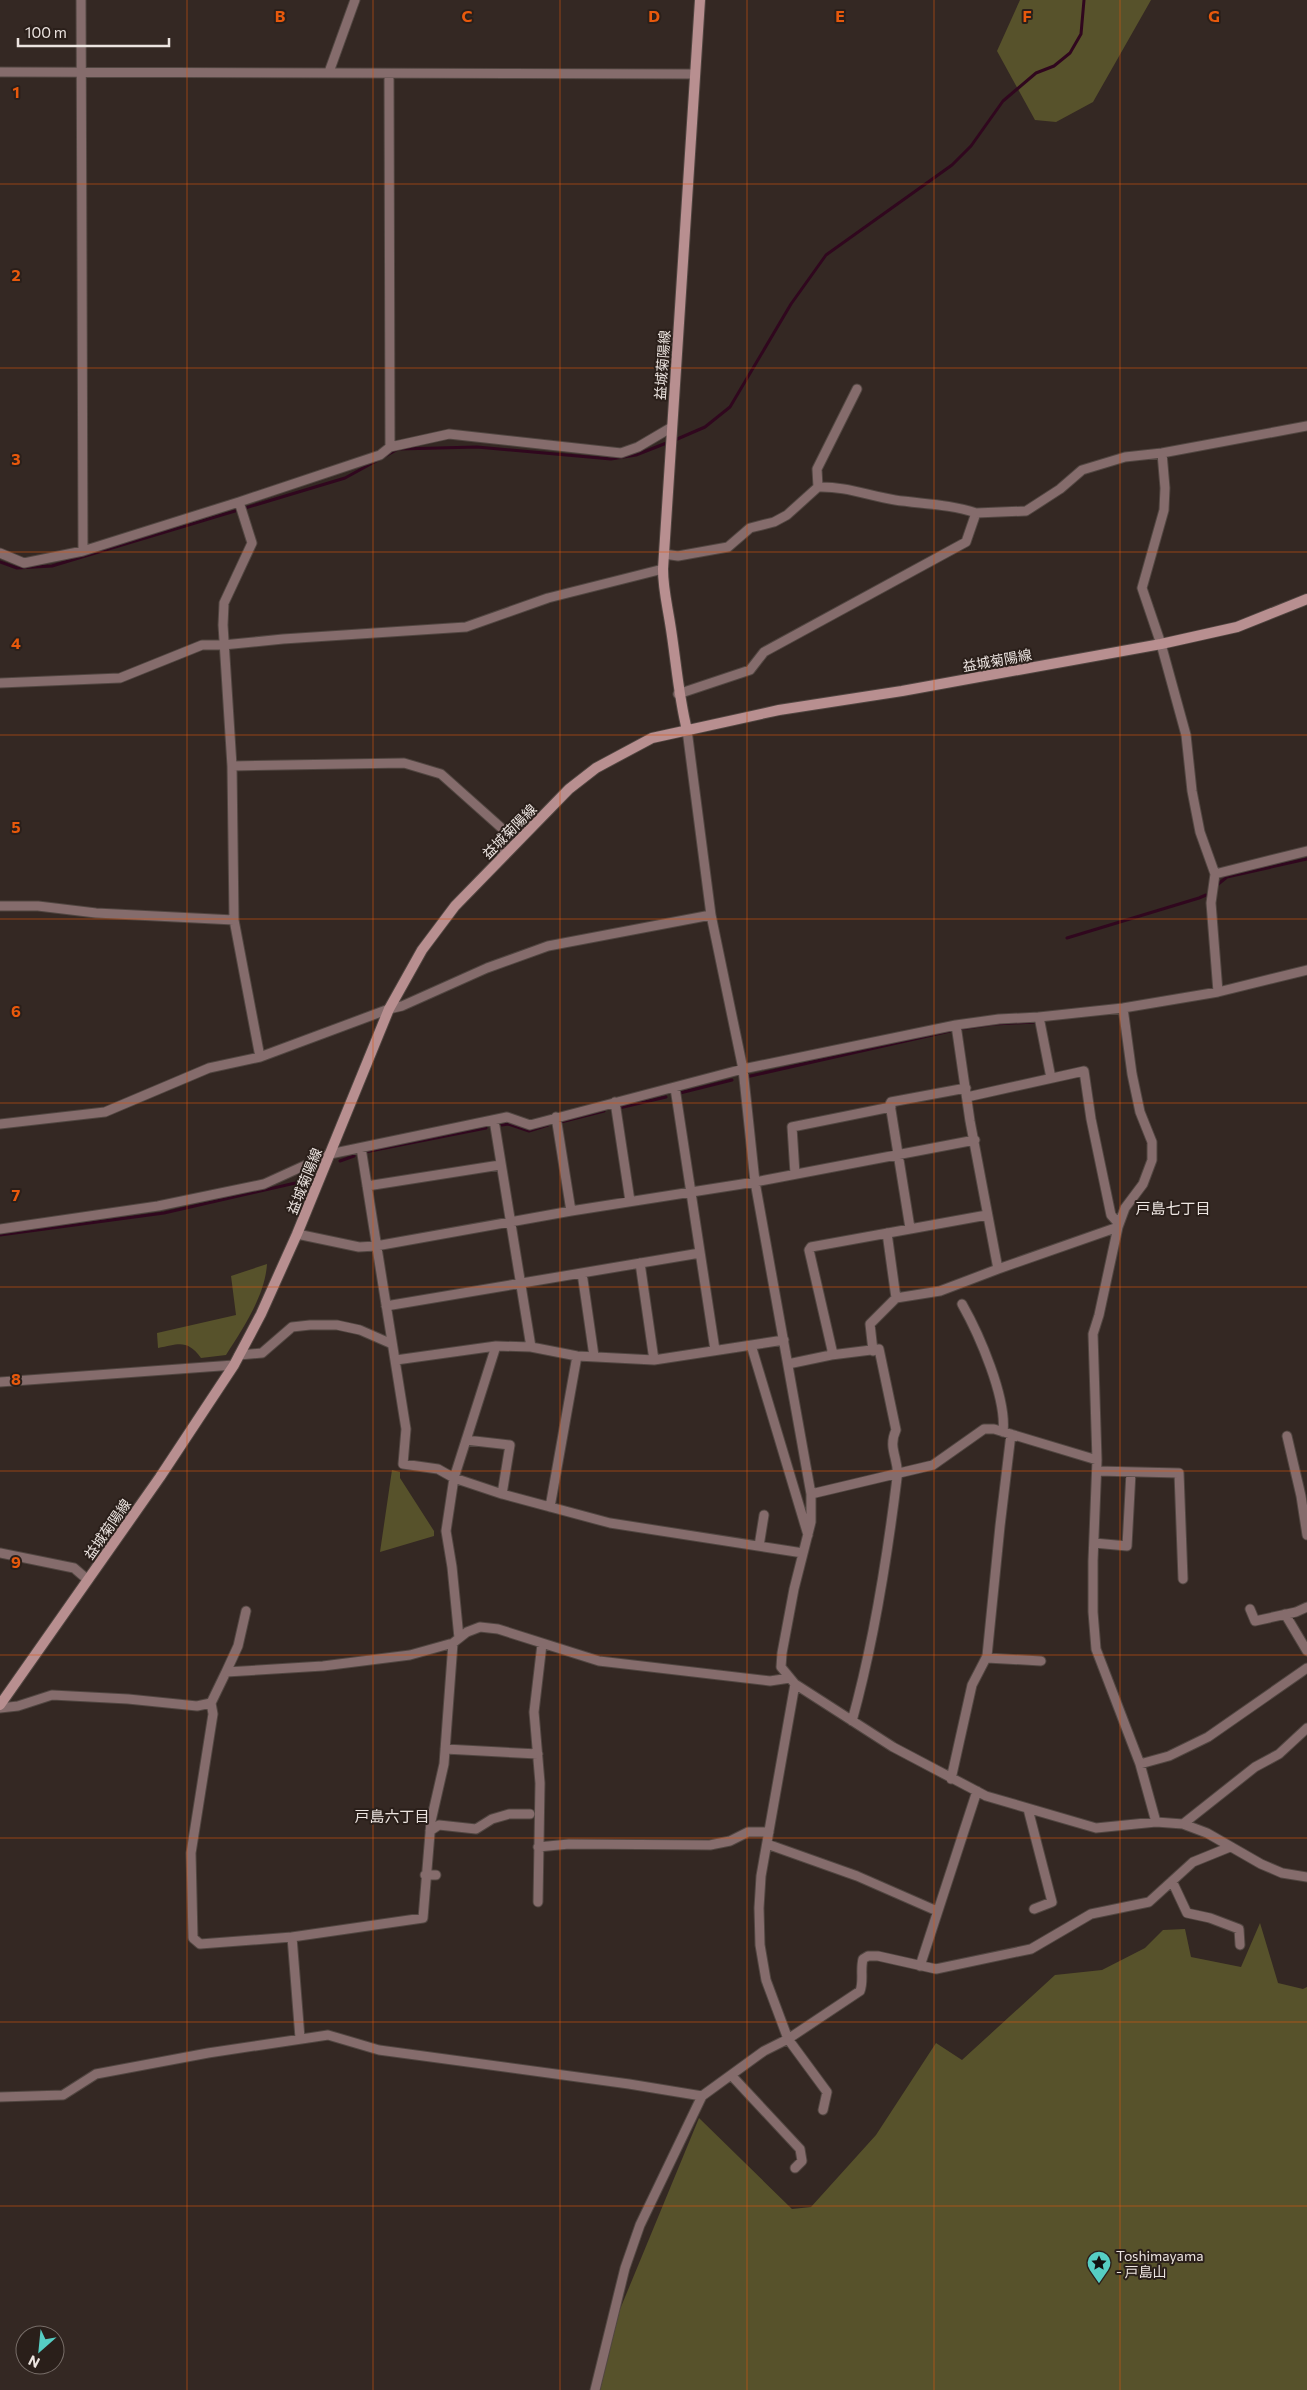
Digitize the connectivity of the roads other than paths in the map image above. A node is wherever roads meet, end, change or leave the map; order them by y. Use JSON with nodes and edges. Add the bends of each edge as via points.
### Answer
{"nodes":[{"id":1,"x":81,"y":0,"type":"edge"},
{"id":2,"x":355,"y":0,"type":"edge"},
{"id":3,"x":700,"y":0,"type":"edge"},
{"id":4,"x":0,"y":72,"type":"edge"},
{"id":5,"x":80,"y":72,"type":"junction"},
{"id":6,"x":330,"y":72,"type":"junction"},
{"id":7,"x":389,"y":74,"type":"junction"},
{"id":8,"x":695,"y":74,"type":"junction"},
{"id":9,"x":857,"y":389,"type":"dead end"},
{"id":10,"x":1307,"y":426,"type":"edge"},
{"id":11,"x":672,"y":430,"type":"junction"},
{"id":12,"x":390,"y":447,"type":"junction"},
{"id":13,"x":1162,"y":452,"type":"junction"},
{"id":14,"x":818,"y":487,"type":"junction"},
{"id":15,"x":240,"y":504,"type":"junction"},
{"id":16,"x":976,"y":513,"type":"junction"},
{"id":17,"x":83,"y":551,"type":"junction"},
{"id":18,"x":0,"y":554,"type":"edge"},
{"id":19,"x":664,"y":554,"type":"junction"},
{"id":20,"x":663,"y":569,"type":"junction"},
{"id":21,"x":1307,"y":599,"type":"edge"},
{"id":22,"x":1161,"y":644,"type":"junction"},
{"id":23,"x":223,"y":645,"type":"junction"},
{"id":24,"x":0,"y":683,"type":"edge"},
{"id":25,"x":678,"y":694,"type":"junction"},
{"id":26,"x":687,"y":730,"type":"junction"},
{"id":27,"x":232,"y":766,"type":"junction"},
{"id":28,"x":1307,"y":851,"type":"edge"},
{"id":29,"x":504,"y":855,"type":"junction"},
{"id":30,"x":1215,"y":874,"type":"junction"},
{"id":31,"x":0,"y":906,"type":"edge"},
{"id":32,"x":711,"y":915,"type":"junction"},
{"id":33,"x":234,"y":920,"type":"junction"},
{"id":34,"x":1307,"y":970,"type":"edge"},
{"id":35,"x":1218,"y":992,"type":"junction"},
{"id":36,"x":1123,"y":1008,"type":"junction"},
{"id":37,"x":389,"y":1009,"type":"junction"},
{"id":38,"x":1039,"y":1017,"type":"junction"},
{"id":39,"x":956,"y":1024,"type":"junction"},
{"id":40,"x":260,"y":1057,"type":"junction"},
{"id":41,"x":743,"y":1069,"type":"junction"},
{"id":42,"x":1051,"y":1078,"type":"junction"},
{"id":43,"x":675,"y":1088,"type":"junction"},
{"id":44,"x":966,"y":1092,"type":"junction"},
{"id":45,"x":615,"y":1102,"type":"junction"},
{"id":46,"x":891,"y":1107,"type":"junction"},
{"id":47,"x":556,"y":1117,"type":"junction"},
{"id":48,"x":494,"y":1120,"type":"junction"},
{"id":49,"x":0,"y":1124,"type":"edge"},
{"id":50,"x":975,"y":1140,"type":"junction"},
{"id":51,"x":361,"y":1148,"type":"junction"},
{"id":52,"x":330,"y":1154,"type":"junction"},
{"id":53,"x":898,"y":1155,"type":"junction"},
{"id":54,"x":500,"y":1165,"type":"junction"},
{"id":55,"x":794,"y":1174,"type":"junction"},
{"id":56,"x":755,"y":1182,"type":"junction"},
{"id":57,"x":367,"y":1186,"type":"junction"},
{"id":58,"x":690,"y":1191,"type":"junction"},
{"id":59,"x":630,"y":1201,"type":"junction"},
{"id":60,"x":571,"y":1211,"type":"junction"},
{"id":61,"x":987,"y":1216,"type":"junction"},
{"id":62,"x":509,"y":1222,"type":"junction"},
{"id":63,"x":1118,"y":1226,"type":"junction"},
{"id":64,"x":910,"y":1228,"type":"junction"},
{"id":65,"x":0,"y":1229,"type":"edge"},
{"id":66,"x":887,"y":1232,"type":"junction"},
{"id":67,"x":297,"y":1234,"type":"junction"},
{"id":68,"x":376,"y":1246,"type":"junction"},
{"id":69,"x":700,"y":1253,"type":"junction"},
{"id":70,"x":640,"y":1263,"type":"junction"},
{"id":71,"x":998,"y":1269,"type":"junction"},
{"id":72,"x":582,"y":1273,"type":"junction"},
{"id":73,"x":520,"y":1284,"type":"junction"},
{"id":74,"x":896,"y":1298,"type":"junction"},
{"id":75,"x":962,"y":1304,"type":"dead end"},
{"id":76,"x":386,"y":1306,"type":"junction"},
{"id":77,"x":784,"y":1340,"type":"junction"},
{"id":78,"x":392,"y":1344,"type":"junction"},
{"id":79,"x":751,"y":1345,"type":"junction"},
{"id":80,"x":496,"y":1346,"type":"junction"},
{"id":81,"x":531,"y":1347,"type":"junction"},
{"id":82,"x":715,"y":1350,"type":"junction"},
{"id":83,"x":873,"y":1351,"type":"junction"},
{"id":84,"x":831,"y":1355,"type":"junction"},
{"id":85,"x":577,"y":1356,"type":"junction"},
{"id":86,"x":594,"y":1356,"type":"junction"},
{"id":87,"x":237,"y":1360,"type":"junction"},
{"id":88,"x":396,"y":1360,"type":"junction"},
{"id":89,"x":654,"y":1360,"type":"junction"},
{"id":90,"x":788,"y":1364,"type":"junction"},
{"id":91,"x":0,"y":1382,"type":"edge"},
{"id":92,"x":1007,"y":1433,"type":"junction"},
{"id":93,"x":1287,"y":1436,"type":"dead end"},
{"id":94,"x":466,"y":1440,"type":"junction"},
{"id":95,"x":1097,"y":1460,"type":"junction"},
{"id":96,"x":1097,"y":1471,"type":"junction"},
{"id":97,"x":1131,"y":1472,"type":"junction"},
{"id":98,"x":898,"y":1475,"type":"junction"},
{"id":99,"x":454,"y":1478,"type":"junction"},
{"id":100,"x":502,"y":1494,"type":"junction"},
{"id":101,"x":811,"y":1494,"type":"junction"},
{"id":102,"x":550,"y":1507,"type":"junction"},
{"id":103,"x":764,"y":1515,"type":"dead end"},
{"id":104,"x":808,"y":1535,"type":"junction"},
{"id":105,"x":1307,"y":1536,"type":"edge"},
{"id":106,"x":1094,"y":1543,"type":"junction"},
{"id":107,"x":759,"y":1546,"type":"junction"},
{"id":108,"x":0,"y":1553,"type":"edge"},
{"id":109,"x":803,"y":1553,"type":"junction"},
{"id":110,"x":1182,"y":1578,"type":"dead end"},
{"id":111,"x":88,"y":1580,"type":"junction"},
{"id":112,"x":1307,"y":1607,"type":"edge"},
{"id":113,"x":1250,"y":1609,"type":"dead end"},
{"id":114,"x":246,"y":1611,"type":"dead end"},
{"id":115,"x":1285,"y":1614,"type":"junction"},
{"id":116,"x":456,"y":1640,"type":"junction"},
{"id":117,"x":542,"y":1644,"type":"junction"},
{"id":118,"x":1307,"y":1650,"type":"edge"},
{"id":119,"x":986,"y":1658,"type":"junction"},
{"id":120,"x":1041,"y":1661,"type":"dead end"},
{"id":121,"x":1307,"y":1668,"type":"edge"},
{"id":122,"x":226,"y":1672,"type":"junction"},
{"id":123,"x":792,"y":1681,"type":"junction"},
{"id":124,"x":211,"y":1703,"type":"junction"},
{"id":125,"x":0,"y":1706,"type":"edge"},
{"id":126,"x":852,"y":1721,"type":"junction"},
{"id":127,"x":1307,"y":1728,"type":"edge"},
{"id":128,"x":445,"y":1749,"type":"junction"},
{"id":129,"x":538,"y":1754,"type":"junction"},
{"id":130,"x":1140,"y":1764,"type":"junction"},
{"id":131,"x":951,"y":1779,"type":"junction"},
{"id":132,"x":977,"y":1791,"type":"junction"},
{"id":133,"x":1028,"y":1809,"type":"junction"},
{"id":134,"x":530,"y":1814,"type":"dead end"},
{"id":135,"x":1156,"y":1822,"type":"junction"},
{"id":136,"x":1183,"y":1824,"type":"junction"},
{"id":137,"x":430,"y":1832,"type":"junction"},
{"id":138,"x":769,"y":1832,"type":"junction"},
{"id":139,"x":767,"y":1844,"type":"junction"},
{"id":140,"x":538,"y":1847,"type":"junction"},
{"id":141,"x":1230,"y":1847,"type":"junction"},
{"id":142,"x":426,"y":1875,"type":"junction"},
{"id":143,"x":436,"y":1875,"type":"dead end"},
{"id":144,"x":1307,"y":1877,"type":"edge"},
{"id":145,"x":1172,"y":1882,"type":"junction"},
{"id":146,"x":538,"y":1902,"type":"dead end"},
{"id":147,"x":1034,"y":1909,"type":"dead end"},
{"id":148,"x":937,"y":1911,"type":"junction"},
{"id":149,"x":292,"y":1937,"type":"junction"},
{"id":150,"x":1240,"y":1945,"type":"dead end"},
{"id":151,"x":920,"y":1966,"type":"junction"},
{"id":152,"x":300,"y":2038,"type":"junction"},
{"id":153,"x":788,"y":2039,"type":"junction"},
{"id":154,"x":731,"y":2075,"type":"junction"},
{"id":155,"x":702,"y":2096,"type":"junction"},
{"id":156,"x":0,"y":2098,"type":"edge"},
{"id":157,"x":822,"y":2110,"type":"dead end"},
{"id":158,"x":795,"y":2168,"type":"dead end"},
{"id":159,"x":595,"y":2390,"type":"edge"}],
"edges":[{"from":1,"to":5,"type":"street"},
{"from":2,"to":6,"type":"street"},
{"from":3,"to":8,"type":"main road","name":"益城菊陽線"},
{"from":4,"to":5,"type":"street"},
{"from":5,"to":6,"type":"street"},
{"from":5,"to":17,"type":"street"},
{"from":6,"to":7,"type":"street"},
{"from":7,"to":8,"type":"street"},
{"from":7,"to":12,"type":"street"},
{"from":8,"to":11,"type":"main road","name":"益城菊陽線"},
{"from":9,"to":14,"type":"street","via":[[817,469]]},
{"from":10,"to":13,"type":"street"},
{"from":11,"to":12,"type":"street","via":[[621,453],[449,434]]},
{"from":11,"to":19,"type":"main road","name":"益城菊陽線"},
{"from":12,"to":15,"type":"street","via":[[380,455]]},
{"from":13,"to":16,"type":"street","via":[[1125,457],[1082,470],[1026,511]]},
{"from":13,"to":22,"type":"street","via":[[1164,510],[1142,588]]},
{"from":14,"to":16,"type":"street","via":[[855,490],[894,500],[963,508]]},
{"from":14,"to":19,"type":"street","via":[[787,515],[750,528],[728,547],[678,556]]},
{"from":15,"to":17,"type":"street"},
{"from":15,"to":23,"type":"street","via":[[252,543],[224,603]]},
{"from":16,"to":25,"type":"street","via":[[966,542],[764,652],[750,670]]},
{"from":17,"to":18,"type":"street","via":[[24,563]]},
{"from":19,"to":20,"type":"main road","name":"益城菊陽線"},
{"from":20,"to":23,"type":"street","via":[[548,598],[466,627]]},
{"from":20,"to":25,"type":"main road","name":"益城菊陽線"},
{"from":21,"to":22,"type":"main road","name":"益城菊陽線","via":[[1237,627]]},
{"from":22,"to":26,"type":"main road","name":"益城菊陽線","via":[[779,710]]},
{"from":22,"to":30,"type":"street","via":[[1186,735],[1200,832]]},
{"from":23,"to":24,"type":"street","via":[[202,645],[120,678]]},
{"from":23,"to":27,"type":"street"},
{"from":25,"to":26,"type":"main road","name":"益城菊陽線"},
{"from":26,"to":29,"type":"main road","name":"益城菊陽線","via":[[652,738],[596,768],[569,789]]},
{"from":26,"to":32,"type":"street"},
{"from":27,"to":29,"type":"street","via":[[404,763],[441,774],[506,832],[498,850]]},
{"from":27,"to":33,"type":"street"},
{"from":28,"to":30,"type":"street"},
{"from":29,"to":37,"type":"main road","name":"益城菊陽線","via":[[439,925]]},
{"from":30,"to":35,"type":"street","via":[[1211,903]]},
{"from":31,"to":33,"type":"street"},
{"from":32,"to":37,"type":"street","via":[[548,946]]},
{"from":32,"to":41,"type":"street"},
{"from":33,"to":40,"type":"street"},
{"from":34,"to":35,"type":"street"},
{"from":35,"to":36,"type":"street"},
{"from":36,"to":38,"type":"street"},
{"from":36,"to":63,"type":"street","via":[[1132,1074],[1140,1112],[1152,1142],[1152,1160],[1143,1184],[1125,1208]]},
{"from":37,"to":40,"type":"street"},
{"from":37,"to":52,"type":"main road","name":"益城菊陽線"},
{"from":38,"to":39,"type":"street"},
{"from":38,"to":42,"type":"street"},
{"from":39,"to":41,"type":"street"},
{"from":39,"to":44,"type":"street"},
{"from":40,"to":49,"type":"street","via":[[209,1068],[105,1112]]},
{"from":41,"to":43,"type":"street"},
{"from":41,"to":56,"type":"street"},
{"from":42,"to":44,"type":"street"},
{"from":42,"to":63,"type":"street","via":[[1084,1071],[1111,1214]]},
{"from":43,"to":45,"type":"street"},
{"from":43,"to":58,"type":"street"},
{"from":44,"to":46,"type":"street","via":[[891,1102]]},
{"from":44,"to":50,"type":"street"},
{"from":45,"to":47,"type":"street"},
{"from":45,"to":59,"type":"street"},
{"from":46,"to":53,"type":"street"},
{"from":46,"to":55,"type":"street","via":[[792,1127]]},
{"from":47,"to":48,"type":"street","via":[[530,1125],[507,1117]]},
{"from":47,"to":60,"type":"street"},
{"from":48,"to":51,"type":"street"},
{"from":48,"to":54,"type":"street"},
{"from":50,"to":53,"type":"street"},
{"from":50,"to":61,"type":"street"},
{"from":51,"to":52,"type":"street"},
{"from":51,"to":57,"type":"street"},
{"from":52,"to":65,"type":"street","via":[[264,1184],[158,1206]]},
{"from":52,"to":67,"type":"main road","name":"益城菊陽線"},
{"from":53,"to":55,"type":"street"},
{"from":53,"to":64,"type":"street"},
{"from":54,"to":57,"type":"street"},
{"from":54,"to":62,"type":"street"},
{"from":55,"to":56,"type":"street"},
{"from":56,"to":58,"type":"street"},
{"from":56,"to":77,"type":"street"},
{"from":57,"to":68,"type":"street"},
{"from":58,"to":59,"type":"street"},
{"from":58,"to":69,"type":"street"},
{"from":59,"to":60,"type":"street"},
{"from":60,"to":62,"type":"street"},
{"from":61,"to":64,"type":"street"},
{"from":61,"to":71,"type":"street"},
{"from":62,"to":68,"type":"street"},
{"from":62,"to":73,"type":"street"},
{"from":63,"to":71,"type":"street"},
{"from":63,"to":95,"type":"street","via":[[1093,1334]]},
{"from":64,"to":66,"type":"street"},
{"from":66,"to":74,"type":"street"},
{"from":66,"to":84,"type":"street","via":[[809,1250]]},
{"from":67,"to":68,"type":"street","via":[[359,1247]]},
{"from":67,"to":87,"type":"main road","name":"益城菊陽線"},
{"from":68,"to":76,"type":"street"},
{"from":69,"to":70,"type":"street"},
{"from":69,"to":82,"type":"street"},
{"from":70,"to":72,"type":"street"},
{"from":70,"to":89,"type":"street"},
{"from":71,"to":74,"type":"street","via":[[940,1291]]},
{"from":72,"to":73,"type":"street"},
{"from":72,"to":86,"type":"street"},
{"from":73,"to":76,"type":"street"},
{"from":73,"to":81,"type":"street"},
{"from":74,"to":83,"type":"street","via":[[870,1324]]},
{"from":75,"to":92,"type":"street","via":[[973,1323],[1002,1403]]},
{"from":76,"to":78,"type":"street"},
{"from":77,"to":79,"type":"street"},
{"from":77,"to":90,"type":"street"},
{"from":78,"to":87,"type":"street","via":[[360,1330],[336,1325],[310,1325],[292,1327],[262,1352]]},
{"from":78,"to":88,"type":"street"},
{"from":79,"to":82,"type":"street"},
{"from":79,"to":104,"type":"street"},
{"from":80,"to":81,"type":"street"},
{"from":80,"to":88,"type":"street"},
{"from":80,"to":94,"type":"street"},
{"from":81,"to":85,"type":"street"},
{"from":82,"to":89,"type":"street"},
{"from":83,"to":84,"type":"street"},
{"from":83,"to":98,"type":"street","via":[[879,1349],[896,1430],[891,1440]]},
{"from":84,"to":90,"type":"street"},
{"from":85,"to":86,"type":"street"},
{"from":85,"to":102,"type":"street"},
{"from":86,"to":89,"type":"street"},
{"from":87,"to":91,"type":"street"},
{"from":87,"to":111,"type":"main road","name":"益城菊陽線"},
{"from":88,"to":99,"type":"street","via":[[406,1429],[404,1464],[438,1470]]},
{"from":90,"to":101,"type":"street"},
{"from":92,"to":95,"type":"street"},
{"from":92,"to":98,"type":"street","via":[[984,1429],[933,1465]]},
{"from":92,"to":119,"type":"street"},
{"from":93,"to":105,"type":"street","via":[[1302,1496]]},
{"from":94,"to":99,"type":"street"},
{"from":94,"to":100,"type":"street","via":[[510,1445]]},
{"from":95,"to":96,"type":"street"},
{"from":96,"to":97,"type":"street"},
{"from":96,"to":106,"type":"street"},
{"from":97,"to":106,"type":"street","via":[[1127,1546]]},
{"from":97,"to":110,"type":"street","via":[[1178,1473]]},
{"from":98,"to":101,"type":"street"},
{"from":98,"to":126,"type":"street","via":[[868,1664]]},
{"from":99,"to":100,"type":"street"},
{"from":99,"to":116,"type":"street","via":[[446,1531],[452,1567]]},
{"from":100,"to":102,"type":"street"},
{"from":101,"to":104,"type":"street"},
{"from":102,"to":107,"type":"street","via":[[610,1523]]},
{"from":103,"to":107,"type":"street"},
{"from":104,"to":109,"type":"street"},
{"from":106,"to":130,"type":"street","via":[[1096,1649]]},
{"from":107,"to":109,"type":"street"},
{"from":108,"to":111,"type":"street","via":[[74,1568]]},
{"from":109,"to":123,"type":"street","via":[[782,1653],[782,1667]]},
{"from":111,"to":125,"type":"main road","name":"益城菊陽線"},
{"from":112,"to":115,"type":"street"},
{"from":113,"to":115,"type":"street","via":[[1255,1621]]},
{"from":114,"to":122,"type":"street","via":[[238,1646]]},
{"from":115,"to":118,"type":"street"},
{"from":116,"to":117,"type":"street","via":[[480,1627],[498,1629]]},
{"from":116,"to":122,"type":"street","via":[[410,1655],[323,1666]]},
{"from":116,"to":128,"type":"street"},
{"from":117,"to":123,"type":"street","via":[[599,1661]]},
{"from":117,"to":129,"type":"street","via":[[534,1712]]},
{"from":119,"to":120,"type":"street"},
{"from":119,"to":131,"type":"street","via":[[972,1685]]},
{"from":121,"to":130,"type":"street","via":[[1208,1737],[1170,1756]]},
{"from":122,"to":124,"type":"street"},
{"from":123,"to":126,"type":"street"},
{"from":123,"to":138,"type":"street"},
{"from":124,"to":125,"type":"street","via":[[197,1706],[52,1695],[18,1706]]},
{"from":124,"to":149,"type":"street","via":[[213,1714],[191,1853],[192,1938],[200,1944]]},
{"from":126,"to":131,"type":"street"},
{"from":127,"to":136,"type":"street","via":[[1279,1754],[1255,1767]]},
{"from":128,"to":129,"type":"street"},
{"from":128,"to":137,"type":"street"},
{"from":129,"to":140,"type":"street"},
{"from":130,"to":135,"type":"street"},
{"from":131,"to":132,"type":"street"},
{"from":132,"to":133,"type":"street"},
{"from":132,"to":148,"type":"street"},
{"from":133,"to":135,"type":"street","via":[[1096,1828]]},
{"from":133,"to":147,"type":"street","via":[[1052,1902]]},
{"from":134,"to":137,"type":"street","via":[[508,1814],[476,1829],[439,1825]]},
{"from":135,"to":136,"type":"street"},
{"from":136,"to":141,"type":"street"},
{"from":137,"to":142,"type":"street"},
{"from":138,"to":139,"type":"street"},
{"from":138,"to":140,"type":"street","via":[[748,1832],[730,1841],[710,1845],[569,1844]]},
{"from":139,"to":148,"type":"street","via":[[857,1876]]},
{"from":139,"to":153,"type":"street","via":[[759,1908],[760,1953],[766,1980]]},
{"from":140,"to":146,"type":"street"},
{"from":141,"to":144,"type":"street","via":[[1282,1873]]},
{"from":141,"to":145,"type":"street","via":[[1193,1862]]},
{"from":142,"to":143,"type":"street"},
{"from":142,"to":149,"type":"street","via":[[423,1918]]},
{"from":145,"to":150,"type":"street","via":[[1188,1912],[1239,1929]]},
{"from":145,"to":151,"type":"street","via":[[1149,1902],[1090,1914],[1031,1949],[936,1969]]},
{"from":148,"to":151,"type":"street"},
{"from":149,"to":152,"type":"street"},
{"from":151,"to":153,"type":"street","via":[[868,1956],[861,1965],[860,1992]]},
{"from":152,"to":155,"type":"street","via":[[328,2035],[379,2050]]},
{"from":152,"to":156,"type":"street","via":[[96,2074],[63,2095]]},
{"from":153,"to":154,"type":"street","via":[[764,2051]]},
{"from":153,"to":157,"type":"street","via":[[825,2088],[827,2096]]},
{"from":154,"to":155,"type":"street"},
{"from":154,"to":158,"type":"street","via":[[800,2149],[802,2161]]},
{"from":155,"to":159,"type":"street","via":[[640,2225],[625,2268]]}]}
